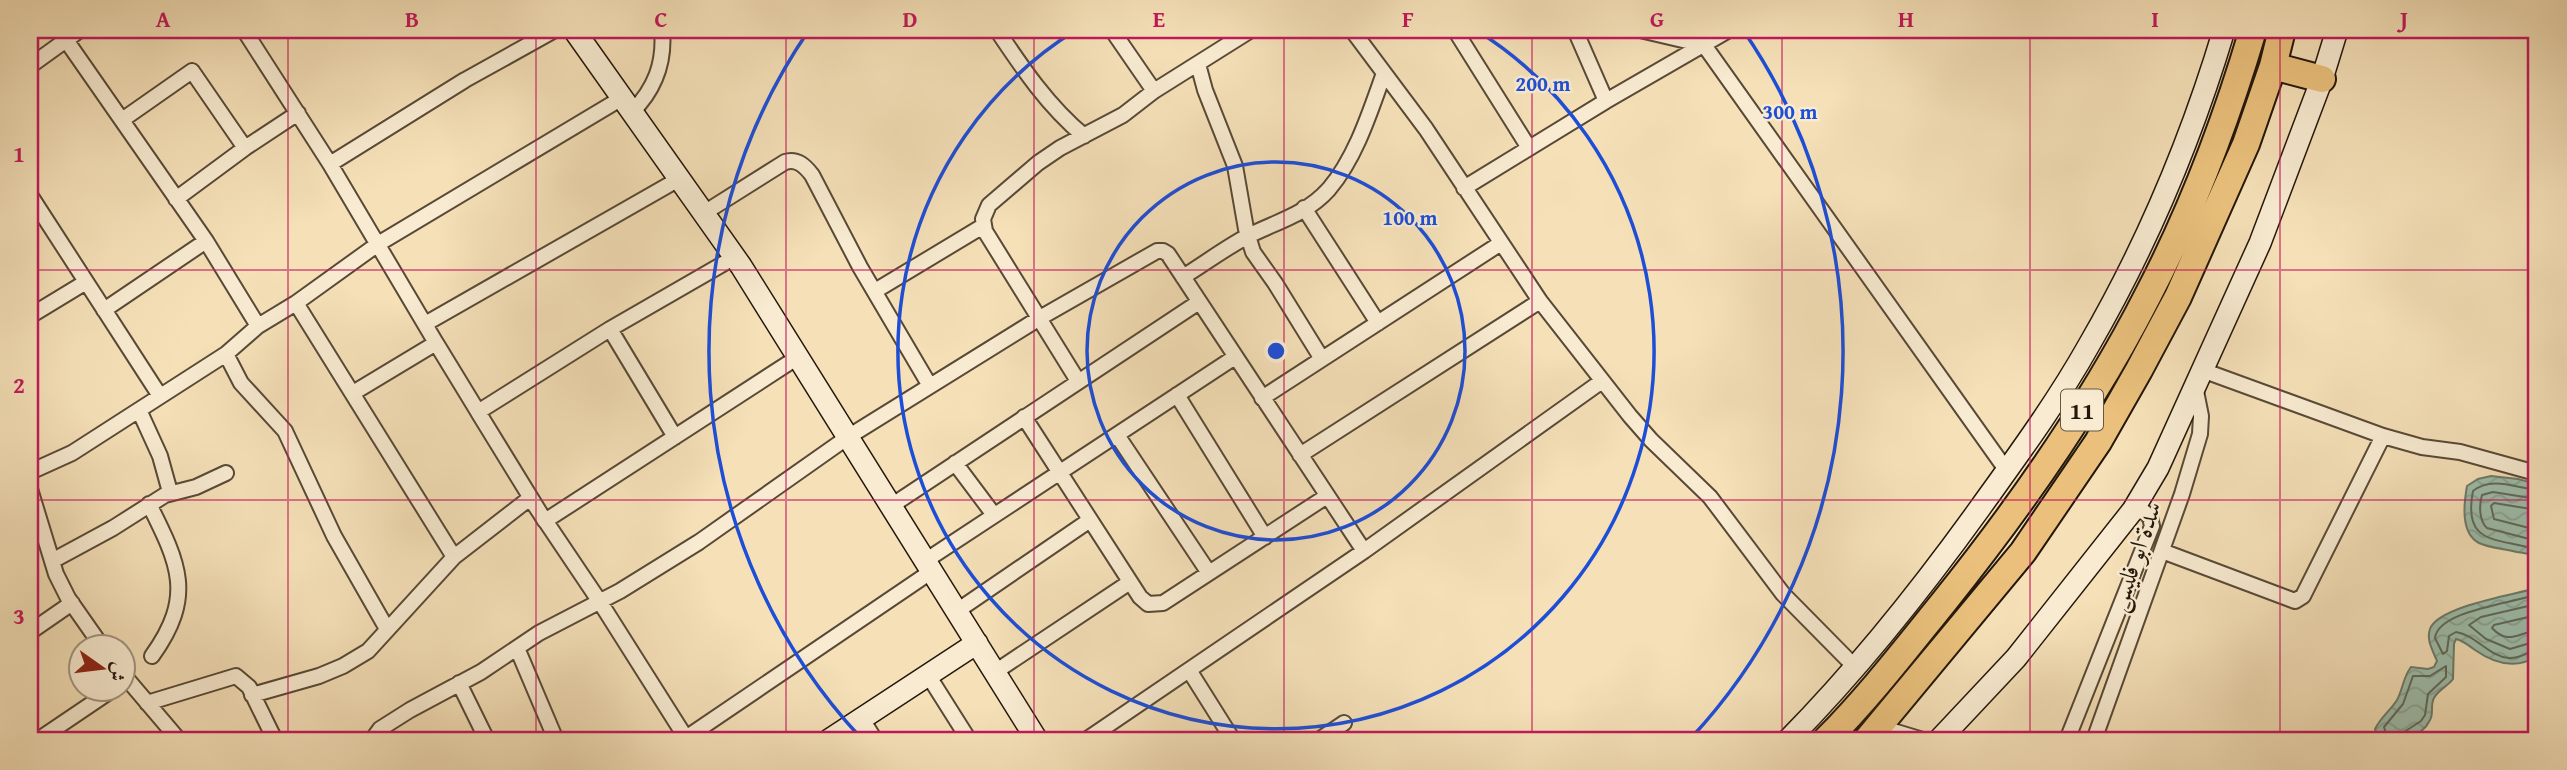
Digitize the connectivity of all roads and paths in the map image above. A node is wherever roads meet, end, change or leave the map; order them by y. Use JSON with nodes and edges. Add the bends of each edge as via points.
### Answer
{"nodes":[{"id":1,"x":80,"y":30,"type":"edge"},
{"id":2,"x":244,"y":30,"type":"edge"},
{"id":3,"x":555,"y":30,"type":"edge"},
{"id":4,"x":574,"y":30,"type":"edge"},
{"id":5,"x":662,"y":30,"type":"edge"},
{"id":6,"x":998,"y":30,"type":"edge"},
{"id":7,"x":1112,"y":30,"type":"edge"},
{"id":8,"x":1352,"y":30,"type":"edge"},
{"id":9,"x":1455,"y":30,"type":"edge"},
{"id":10,"x":1575,"y":30,"type":"edge"},
{"id":11,"x":1640,"y":30,"type":"edge"},
{"id":12,"x":1728,"y":30,"type":"edge"},
{"id":13,"x":2224,"y":30,"type":"edge"},
{"id":14,"x":2253,"y":30,"type":"edge"},
{"id":15,"x":2282,"y":30,"type":"edge"},
{"id":16,"x":2337,"y":30,"type":"edge"},
{"id":17,"x":1242,"y":32,"type":"edge"},
{"id":18,"x":66,"y":40,"type":"junction"},
{"id":19,"x":1704,"y":45,"type":"junction"},
{"id":20,"x":1198,"y":64,"type":"junction"},
{"id":21,"x":30,"y":66,"type":"edge"},
{"id":22,"x":2273,"y":66,"type":"junction"},
{"id":23,"x":1384,"y":73,"type":"junction"},
{"id":24,"x":2322,"y":79,"type":"junction"},
{"id":25,"x":1154,"y":91,"type":"junction"},
{"id":26,"x":1606,"y":101,"type":"junction"},
{"id":27,"x":627,"y":105,"type":"junction"},
{"id":28,"x":298,"y":113,"type":"junction"},
{"id":29,"x":122,"y":120,"type":"junction"},
{"id":30,"x":1084,"y":136,"type":"junction"},
{"id":31,"x":245,"y":148,"type":"junction"},
{"id":32,"x":1529,"y":148,"type":"junction"},
{"id":33,"x":330,"y":164,"type":"junction"},
{"id":34,"x":679,"y":178,"type":"junction"},
{"id":35,"x":1464,"y":188,"type":"junction"},
{"id":36,"x":30,"y":195,"type":"edge"},
{"id":37,"x":176,"y":199,"type":"junction"},
{"id":38,"x":1304,"y":208,"type":"junction"},
{"id":39,"x":704,"y":213,"type":"junction"},
{"id":40,"x":983,"y":226,"type":"junction"},
{"id":41,"x":1247,"y":236,"type":"junction"},
{"id":42,"x":206,"y":242,"type":"junction"},
{"id":43,"x":1501,"y":243,"type":"junction"},
{"id":44,"x":378,"y":244,"type":"junction"},
{"id":45,"x":735,"y":257,"type":"junction"},
{"id":46,"x":1183,"y":277,"type":"junction"},
{"id":47,"x":86,"y":282,"type":"junction"},
{"id":48,"x":875,"y":291,"type":"junction"},
{"id":49,"x":1540,"y":301,"type":"junction"},
{"id":50,"x":1199,"y":302,"type":"junction"},
{"id":51,"x":296,"y":303,"type":"junction"},
{"id":52,"x":104,"y":310,"type":"junction"},
{"id":53,"x":30,"y":316,"type":"edge"},
{"id":54,"x":1038,"y":319,"type":"junction"},
{"id":55,"x":1378,"y":323,"type":"junction"},
{"id":56,"x":425,"y":324,"type":"junction"},
{"id":57,"x":258,"y":326,"type":"junction"},
{"id":58,"x":610,"y":328,"type":"junction"},
{"id":59,"x":436,"y":343,"type":"junction"},
{"id":60,"x":226,"y":354,"type":"junction"},
{"id":61,"x":798,"y":357,"type":"junction"},
{"id":62,"x":1235,"y":357,"type":"junction"},
{"id":63,"x":1322,"y":359,"type":"junction"},
{"id":64,"x":2198,"y":377,"type":"junction"},
{"id":65,"x":1078,"y":381,"type":"junction"},
{"id":66,"x":1602,"y":381,"type":"junction"},
{"id":67,"x":930,"y":386,"type":"junction"},
{"id":68,"x":353,"y":393,"type":"junction"},
{"id":69,"x":1177,"y":395,"type":"junction"},
{"id":70,"x":160,"y":396,"type":"junction"},
{"id":71,"x":1262,"y":398,"type":"junction"},
{"id":72,"x":139,"y":410,"type":"junction"},
{"id":73,"x":478,"y":412,"type":"junction"},
{"id":74,"x":1024,"y":417,"type":"junction"},
{"id":75,"x":1117,"y":435,"type":"junction"},
{"id":76,"x":2383,"y":436,"type":"junction"},
{"id":77,"x":675,"y":437,"type":"junction"},
{"id":78,"x":848,"y":437,"type":"junction"},
{"id":79,"x":1300,"y":455,"type":"junction"},
{"id":80,"x":955,"y":463,"type":"junction"},
{"id":81,"x":2007,"y":471,"type":"junction"},
{"id":82,"x":30,"y":472,"type":"edge"},
{"id":83,"x":1059,"y":472,"type":"junction"},
{"id":84,"x":226,"y":473,"type":"dead end"},
{"id":85,"x":2536,"y":473,"type":"edge"},
{"id":86,"x":30,"y":489,"type":"edge"},
{"id":87,"x":170,"y":492,"type":"junction"},
{"id":88,"x":1327,"y":496,"type":"junction"},
{"id":89,"x":530,"y":498,"type":"junction"},
{"id":90,"x":149,"y":504,"type":"junction"},
{"id":91,"x":891,"y":506,"type":"junction"},
{"id":92,"x":2133,"y":510,"type":"junction"},
{"id":93,"x":994,"y":515,"type":"junction"},
{"id":94,"x":34,"y":516,"type":"edge"},
{"id":95,"x":1090,"y":520,"type":"junction"},
{"id":96,"x":545,"y":521,"type":"junction"},
{"id":97,"x":1265,"y":537,"type":"junction"},
{"id":98,"x":1364,"y":551,"type":"junction"},
{"id":99,"x":2162,"y":551,"type":"junction"},
{"id":100,"x":454,"y":558,"type":"junction"},
{"id":101,"x":52,"y":561,"type":"junction"},
{"id":102,"x":929,"y":566,"type":"junction"},
{"id":103,"x":1209,"y":573,"type":"junction"},
{"id":104,"x":1130,"y":582,"type":"junction"},
{"id":105,"x":600,"y":602,"type":"junction"},
{"id":106,"x":72,"y":603,"type":"junction"},
{"id":107,"x":957,"y":611,"type":"junction"},
{"id":108,"x":1920,"y":611,"type":"junction"},
{"id":109,"x":387,"y":629,"type":"junction"},
{"id":110,"x":30,"y":632,"type":"edge"},
{"id":111,"x":93,"y":634,"type":"edge"},
{"id":112,"x":977,"y":643,"type":"junction"},
{"id":113,"x":517,"y":648,"type":"junction"},
{"id":114,"x":152,"y":656,"type":"dead end"},
{"id":115,"x":1856,"y":668,"type":"junction"},
{"id":116,"x":1189,"y":670,"type":"junction"},
{"id":117,"x":995,"y":672,"type":"junction"},
{"id":118,"x":928,"y":675,"type":"junction"},
{"id":119,"x":459,"y":683,"type":"junction"},
{"id":120,"x":136,"y":691,"type":"edge"},
{"id":121,"x":252,"y":695,"type":"junction"},
{"id":122,"x":147,"y":703,"type":"junction"},
{"id":123,"x":91,"y":704,"type":"edge"},
{"id":124,"x":862,"y":719,"type":"junction"},
{"id":125,"x":1344,"y":723,"type":"dead end"},
{"id":126,"x":1874,"y":735,"type":"edge"},
{"id":127,"x":172,"y":738,"type":"edge"},
{"id":128,"x":685,"y":739,"type":"edge"},
{"id":129,"x":38,"y":740,"type":"edge"},
{"id":130,"x":275,"y":740,"type":"edge"},
{"id":131,"x":372,"y":740,"type":"edge"},
{"id":132,"x":487,"y":740,"type":"edge"},
{"id":133,"x":556,"y":740,"type":"edge"},
{"id":134,"x":829,"y":740,"type":"edge"},
{"id":135,"x":875,"y":740,"type":"edge"},
{"id":136,"x":970,"y":740,"type":"edge"},
{"id":137,"x":1037,"y":740,"type":"edge"},
{"id":138,"x":1086,"y":740,"type":"edge"},
{"id":139,"x":1233,"y":740,"type":"edge"},
{"id":140,"x":1319,"y":740,"type":"edge"},
{"id":141,"x":1788,"y":740,"type":"edge"},
{"id":142,"x":1826,"y":740,"type":"edge"},
{"id":143,"x":1923,"y":740,"type":"edge"},
{"id":144,"x":1939,"y":740,"type":"edge"},
{"id":145,"x":2067,"y":740,"type":"edge"},
{"id":146,"x":2094,"y":740,"type":"edge"}],
"edges":[{"from":1,"to":18,"type":"street"},
{"from":2,"to":28,"type":"street"},
{"from":3,"to":33,"type":"street"},
{"from":4,"to":27,"type":"main road"},
{"from":5,"to":27,"type":"street","via":[[663,53],[656,80],[644,99]]},
{"from":6,"to":30,"type":"street","via":[[1028,77]]},
{"from":7,"to":25,"type":"street"},
{"from":8,"to":23,"type":"street"},
{"from":9,"to":32,"type":"street"},
{"from":10,"to":26,"type":"street"},
{"from":11,"to":19,"type":"street"},
{"from":12,"to":19,"type":"street"},
{"from":13,"to":81,"type":"main road","via":[[2157,215],[2088,347]]},
{"from":14,"to":108,"type":"highway","number":"11","via":[[2211,157],[2131,328],[2073,426],[2029,488]]},
{"from":15,"to":22,"type":"highway","number":"11"},
{"from":16,"to":24,"type":"main road"},
{"from":17,"to":20,"type":"street"},
{"from":18,"to":21,"type":"street"},
{"from":18,"to":29,"type":"street"},
{"from":19,"to":26,"type":"street"},
{"from":19,"to":81,"type":"street"},
{"from":20,"to":25,"type":"street"},
{"from":20,"to":41,"type":"street","via":[[1235,166]]},
{"from":22,"to":24,"type":"highway"},
{"from":22,"to":126,"type":"highway","number":"11","via":[[2246,144],[2178,297],[2098,442],[2022,552]]},
{"from":23,"to":35,"type":"street"},
{"from":23,"to":38,"type":"street","via":[[1339,176]]},
{"from":24,"to":64,"type":"main road","via":[[2260,243]]},
{"from":25,"to":30,"type":"street","via":[[1132,110]]},
{"from":26,"to":32,"type":"street"},
{"from":27,"to":34,"type":"main road"},
{"from":27,"to":44,"type":"street"},
{"from":28,"to":31,"type":"street"},
{"from":28,"to":33,"type":"street"},
{"from":29,"to":31,"type":"street","via":[[192,71]]},
{"from":29,"to":37,"type":"street"},
{"from":30,"to":40,"type":"street","via":[[1038,163],[989,205]]},
{"from":31,"to":37,"type":"street"},
{"from":32,"to":35,"type":"street"},
{"from":33,"to":44,"type":"street"},
{"from":34,"to":39,"type":"main road"},
{"from":34,"to":56,"type":"street"},
{"from":35,"to":43,"type":"street"},
{"from":36,"to":47,"type":"street"},
{"from":37,"to":42,"type":"street"},
{"from":38,"to":41,"type":"street"},
{"from":38,"to":55,"type":"street"},
{"from":39,"to":45,"type":"main road"},
{"from":39,"to":48,"type":"street","via":[[785,162],[797,162],[812,175]]},
{"from":40,"to":48,"type":"street"},
{"from":40,"to":54,"type":"street"},
{"from":41,"to":46,"type":"street"},
{"from":41,"to":63,"type":"street"},
{"from":42,"to":52,"type":"street"},
{"from":42,"to":57,"type":"street"},
{"from":43,"to":49,"type":"street"},
{"from":43,"to":55,"type":"street"},
{"from":44,"to":51,"type":"street"},
{"from":44,"to":56,"type":"street"},
{"from":45,"to":58,"type":"street"},
{"from":45,"to":61,"type":"main road"},
{"from":46,"to":50,"type":"street"},
{"from":46,"to":54,"type":"street","via":[[1168,254],[1157,251]]},
{"from":47,"to":52,"type":"street"},
{"from":47,"to":53,"type":"street"},
{"from":48,"to":67,"type":"street"},
{"from":49,"to":66,"type":"street"},
{"from":49,"to":79,"type":"street"},
{"from":50,"to":62,"type":"street"},
{"from":50,"to":65,"type":"street"},
{"from":51,"to":57,"type":"street"},
{"from":51,"to":68,"type":"street"},
{"from":52,"to":70,"type":"street"},
{"from":54,"to":65,"type":"street"},
{"from":54,"to":67,"type":"street"},
{"from":55,"to":63,"type":"street"},
{"from":56,"to":59,"type":"street"},
{"from":57,"to":60,"type":"street"},
{"from":58,"to":73,"type":"street"},
{"from":58,"to":77,"type":"street"},
{"from":59,"to":68,"type":"street"},
{"from":59,"to":73,"type":"street"},
{"from":60,"to":70,"type":"street"},
{"from":60,"to":109,"type":"street","via":[[241,383],[285,431],[334,536]]},
{"from":61,"to":77,"type":"street"},
{"from":61,"to":78,"type":"main road"},
{"from":62,"to":69,"type":"street"},
{"from":62,"to":71,"type":"street"},
{"from":63,"to":71,"type":"street"},
{"from":64,"to":76,"type":"street"},
{"from":64,"to":92,"type":"main road","via":[[2158,468]]},
{"from":64,"to":99,"type":"street","name":"سدة ابو فليس","via":[[2200,434]]},
{"from":65,"to":74,"type":"street"},
{"from":66,"to":98,"type":"street"},
{"from":66,"to":115,"type":"street","via":[[1651,440],[1716,503],[1783,594]]},
{"from":67,"to":78,"type":"street"},
{"from":68,"to":100,"type":"street"},
{"from":69,"to":75,"type":"street"},
{"from":69,"to":97,"type":"street"},
{"from":70,"to":72,"type":"street"},
{"from":71,"to":79,"type":"street"},
{"from":72,"to":82,"type":"street","via":[[72,453]]},
{"from":72,"to":87,"type":"street"},
{"from":73,"to":89,"type":"street"},
{"from":73,"to":96,"type":"street"},
{"from":74,"to":80,"type":"street"},
{"from":74,"to":83,"type":"street"},
{"from":75,"to":83,"type":"street"},
{"from":75,"to":103,"type":"street"},
{"from":76,"to":85,"type":"street"},
{"from":76,"to":99,"type":"street","via":[[2303,596],[2295,601]]},
{"from":77,"to":96,"type":"street"},
{"from":78,"to":91,"type":"main road"},
{"from":78,"to":105,"type":"street","via":[[699,542]]},
{"from":79,"to":88,"type":"street"},
{"from":80,"to":91,"type":"street"},
{"from":80,"to":93,"type":"street"},
{"from":81,"to":108,"type":"main road"},
{"from":83,"to":93,"type":"street"},
{"from":83,"to":95,"type":"street"},
{"from":84,"to":87,"type":"street","via":[[196,487]]},
{"from":86,"to":94,"type":"street"},
{"from":87,"to":90,"type":"street"},
{"from":88,"to":97,"type":"street"},
{"from":88,"to":98,"type":"street"},
{"from":89,"to":96,"type":"street"},
{"from":89,"to":100,"type":"street"},
{"from":90,"to":101,"type":"street"},
{"from":90,"to":114,"type":"street","via":[[173,554],[179,586],[174,618]]},
{"from":91,"to":102,"type":"main road"},
{"from":92,"to":144,"type":"main road","via":[[2016,658]]},
{"from":92,"to":145,"type":"street","name":"سدة ابو فليس","via":[[2150,517],[2152,526]]},
{"from":93,"to":102,"type":"street"},
{"from":94,"to":101,"type":"street"},
{"from":95,"to":104,"type":"street"},
{"from":95,"to":107,"type":"street"},
{"from":96,"to":105,"type":"street"},
{"from":97,"to":103,"type":"street"},
{"from":98,"to":116,"type":"street"},
{"from":99,"to":146,"type":"street","name":"سدة ابو فليس"},
{"from":100,"to":109,"type":"street"},
{"from":101,"to":106,"type":"street"},
{"from":102,"to":107,"type":"main road"},
{"from":102,"to":128,"type":"street"},
{"from":103,"to":104,"type":"street","via":[[1156,605],[1144,601]]},
{"from":104,"to":117,"type":"street"},
{"from":105,"to":113,"type":"street"},
{"from":105,"to":128,"type":"street"},
{"from":106,"to":110,"type":"street"},
{"from":106,"to":111,"type":"street"},
{"from":107,"to":112,"type":"main road"},
{"from":108,"to":115,"type":"main road"},
{"from":108,"to":142,"type":"highway","number":"11","via":[[1884,676]]},
{"from":109,"to":121,"type":"street","via":[[368,651],[343,666]]},
{"from":112,"to":117,"type":"main road"},
{"from":112,"to":118,"type":"main road"},
{"from":113,"to":119,"type":"street"},
{"from":113,"to":133,"type":"street"},
{"from":115,"to":141,"type":"main road"},
{"from":116,"to":138,"type":"street"},
{"from":116,"to":139,"type":"street"},
{"from":117,"to":137,"type":"main road"},
{"from":118,"to":124,"type":"main road"},
{"from":118,"to":136,"type":"street"},
{"from":119,"to":131,"type":"street","via":[[380,729]]},
{"from":119,"to":132,"type":"street"},
{"from":120,"to":122,"type":"street"},
{"from":121,"to":122,"type":"street","via":[[242,679],[232,676]]},
{"from":121,"to":130,"type":"street"},
{"from":122,"to":127,"type":"street"},
{"from":123,"to":129,"type":"street"},
{"from":124,"to":134,"type":"main road"},
{"from":124,"to":135,"type":"street"},
{"from":125,"to":140,"type":"street"},
{"from":126,"to":143,"type":"street"}]}
